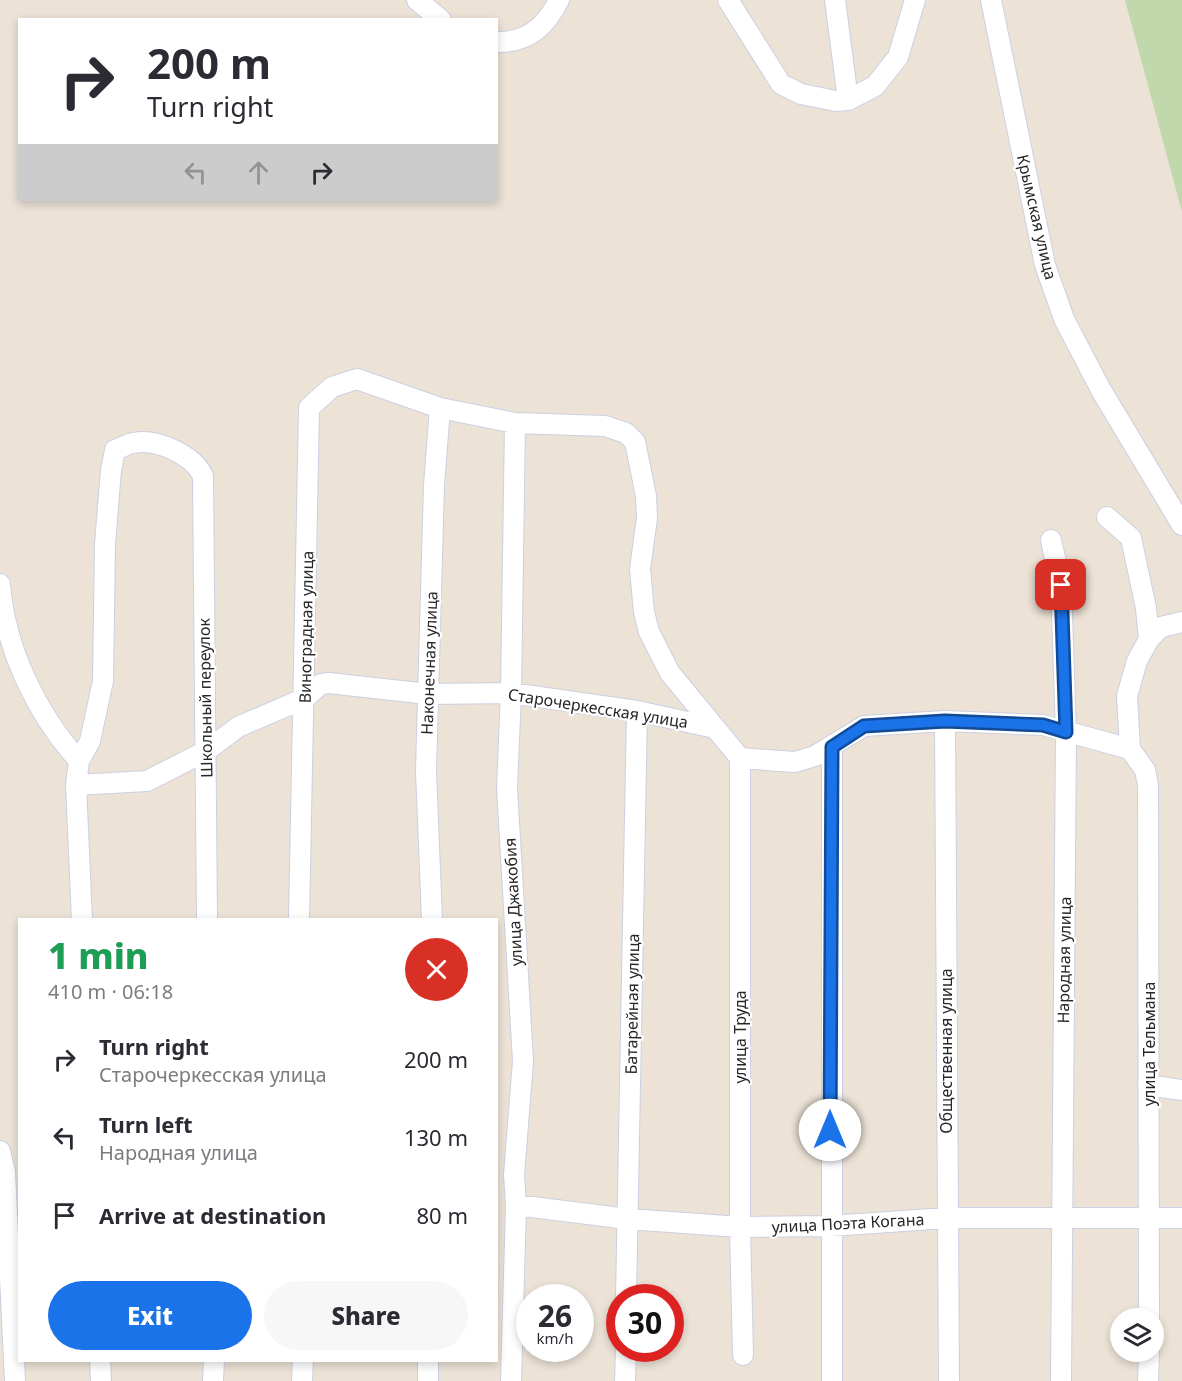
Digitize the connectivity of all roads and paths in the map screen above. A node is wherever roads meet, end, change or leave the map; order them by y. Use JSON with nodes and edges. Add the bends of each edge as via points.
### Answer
{"nodes":[{"id":1,"x":417,"y":0,"type":"edge"},
{"id":2,"x":559,"y":0,"type":"edge"},
{"id":3,"x":728,"y":0,"type":"edge"},
{"id":4,"x":835,"y":0,"type":"edge"},
{"id":5,"x":915,"y":0,"type":"edge"},
{"id":6,"x":991,"y":0,"type":"edge"},
{"id":7,"x":439,"y":18,"type":"edge"},
{"id":8,"x":498,"y":42,"type":"edge"},
{"id":9,"x":848,"y":100,"type":"junction"},
{"id":10,"x":441,"y":408,"type":"junction"},
{"id":11,"x":515,"y":423,"type":"junction"},
{"id":12,"x":1107,"y":517,"type":"dead end"},
{"id":13,"x":1179,"y":519,"type":"edge"},
{"id":14,"x":1051,"y":540,"type":"dead end"},
{"id":15,"x":0,"y":584,"type":"edge"},
{"id":16,"x":1182,"y":622,"type":"edge"},
{"id":17,"x":1149,"y":639,"type":"junction"},
{"id":18,"x":512,"y":693,"type":"junction"},
{"id":19,"x":428,"y":694,"type":"junction"},
{"id":20,"x":305,"y":698,"type":"junction"},
{"id":21,"x":637,"y":711,"type":"junction"},
{"id":22,"x":945,"y":721,"type":"junction"},
{"id":23,"x":716,"y":728,"type":"junction"},
{"id":24,"x":1066,"y":732,"type":"junction"},
{"id":25,"x":832,"y":747,"type":"junction"},
{"id":26,"x":1130,"y":749,"type":"junction"},
{"id":27,"x":206,"y":750,"type":"junction"},
{"id":28,"x":741,"y":758,"type":"junction"},
{"id":29,"x":79,"y":761,"type":"junction"},
{"id":30,"x":76,"y":785,"type":"junction"},
{"id":31,"x":82,"y":918,"type":"edge"},
{"id":32,"x":207,"y":918,"type":"edge"},
{"id":33,"x":299,"y":918,"type":"edge"},
{"id":34,"x":432,"y":918,"type":"edge"},
{"id":35,"x":1148,"y":1085,"type":"junction"},
{"id":36,"x":1182,"y":1090,"type":"edge"},
{"id":37,"x":0,"y":1151,"type":"edge"},
{"id":38,"x":12,"y":1172,"type":"edge"},
{"id":39,"x":505,"y":1175,"type":"edge"},
{"id":40,"x":516,"y":1205,"type":"junction"},
{"id":41,"x":947,"y":1218,"type":"junction"},
{"id":42,"x":1061,"y":1218,"type":"junction"},
{"id":43,"x":1151,"y":1218,"type":"junction"},
{"id":44,"x":1182,"y":1218,"type":"edge"},
{"id":45,"x":628,"y":1219,"type":"junction"},
{"id":46,"x":830,"y":1226,"type":"junction"},
{"id":47,"x":740,"y":1227,"type":"junction"},
{"id":48,"x":9,"y":1262,"type":"edge"},
{"id":49,"x":626,"y":1284,"type":"edge"},
{"id":50,"x":1149,"y":1308,"type":"edge"},
{"id":51,"x":743,"y":1355,"type":"dead end"},
{"id":52,"x":100,"y":1362,"type":"edge"},
{"id":53,"x":214,"y":1362,"type":"edge"},
{"id":54,"x":303,"y":1362,"type":"edge"},
{"id":55,"x":428,"y":1362,"type":"edge"},
{"id":56,"x":626,"y":1362,"type":"edge"},
{"id":57,"x":1149,"y":1362,"type":"edge"},
{"id":58,"x":15,"y":1381,"type":"edge"},
{"id":59,"x":101,"y":1381,"type":"edge"},
{"id":60,"x":213,"y":1381,"type":"edge"},
{"id":61,"x":302,"y":1381,"type":"edge"},
{"id":62,"x":428,"y":1381,"type":"edge"},
{"id":63,"x":511,"y":1381,"type":"edge"},
{"id":64,"x":625,"y":1381,"type":"edge"},
{"id":65,"x":832,"y":1381,"type":"edge"},
{"id":66,"x":949,"y":1381,"type":"edge"},
{"id":67,"x":1061,"y":1381,"type":"edge"},
{"id":68,"x":1148,"y":1381,"type":"edge"}],
"edges":[{"from":1,"to":7,"type":"street"},
{"from":2,"to":8,"type":"street","via":[[549,19],[531,35]]},
{"from":3,"to":9,"type":"street","via":[[781,84],[826,100]]},
{"from":4,"to":9,"type":"street"},
{"from":5,"to":9,"type":"street","via":[[898,57],[875,86]]},
{"from":6,"to":13,"type":"street","name":"Крымская улица","via":[[1045,265],[1064,319],[1101,390]]},
{"from":10,"to":11,"type":"street","name":"Виноградная улица"},
{"from":10,"to":19,"type":"street","name":"Наконечная улица","via":[[434,485]]},
{"from":10,"to":20,"type":"street","name":"Виноградная улица","via":[[357,379],[332,387],[309,408]]},
{"from":11,"to":18,"type":"street","name":"улица Джакобия"},
{"from":11,"to":23,"type":"street","name":"Виноградная улица","via":[[605,426],[626,433],[635,442],[642,466],[647,518],[640,569],[644,612],[670,673]]},
{"from":12,"to":17,"type":"street","via":[[1131,538]]},
{"from":14,"to":24,"type":"street","name":"Народная улица","via":[[1061,585]]},
{"from":15,"to":29,"type":"street","via":[[2,608],[37,704],[59,739]]},
{"from":16,"to":17,"type":"street","via":[[1161,627]]},
{"from":17,"to":26,"type":"street","via":[[1137,661],[1127,696]]},
{"from":18,"to":19,"type":"street","name":"Старочеркесская улица"},
{"from":18,"to":21,"type":"street","name":"Старочеркесская улица"},
{"from":18,"to":39,"type":"street","name":"улица Джакобия","via":[[507,788],[523,1060]]},
{"from":19,"to":20,"type":"street","name":"Старочеркесская улица","via":[[329,683],[321,684]]},
{"from":19,"to":34,"type":"street","name":"Наконечная улица","via":[[426,771]]},
{"from":20,"to":27,"type":"street","name":"Старочеркесская улица","via":[[238,728]]},
{"from":20,"to":33,"type":"street","name":"Виноградная улица","via":[[300,757]]},
{"from":21,"to":23,"type":"street","name":"Старочеркесская улица"},
{"from":21,"to":45,"type":"street","name":"Батарейная улица"},
{"from":22,"to":24,"type":"street","via":[[1043,725]]},
{"from":22,"to":25,"type":"street","via":[[864,726]]},
{"from":22,"to":41,"type":"street","name":"Общественная улица"},
{"from":23,"to":28,"type":"street"},
{"from":24,"to":26,"type":"street"},
{"from":24,"to":42,"type":"street","name":"Народная улица"},
{"from":25,"to":28,"type":"street","via":[[795,762]]},
{"from":25,"to":46,"type":"street"},
{"from":26,"to":35,"type":"street","name":"улица Тельмана","via":[[1145,770],[1148,785]]},
{"from":27,"to":29,"type":"street","name":"Школьный переулок","via":[[203,476],[187,457],[162,446],[133,442],[115,450],[105,544],[103,681],[90,741]]},
{"from":27,"to":30,"type":"street","name":"Старочеркесская улица","via":[[147,781]]},
{"from":27,"to":32,"type":"street","name":"Школьный переулок"},
{"from":28,"to":47,"type":"street","name":"улица Труда"},
{"from":29,"to":30,"type":"street"},
{"from":30,"to":31,"type":"street"},
{"from":35,"to":36,"type":"street"},
{"from":35,"to":43,"type":"street","name":"улица Тельмана"},
{"from":37,"to":38,"type":"street"},
{"from":38,"to":48,"type":"street"},
{"from":39,"to":40,"type":"street","name":"улица Джакобия"},
{"from":40,"to":45,"type":"street","name":"улица Поэта Когана"},
{"from":40,"to":63,"type":"street","name":"улица Джакобия"},
{"from":41,"to":42,"type":"street","name":"улица Поэта Когана"},
{"from":41,"to":46,"type":"street","name":"улица Поэта Когана"},
{"from":41,"to":66,"type":"street","name":"Общественная улица"},
{"from":42,"to":43,"type":"street","name":"улица Поэта Когана"},
{"from":42,"to":67,"type":"street","name":"Народная улица"},
{"from":43,"to":44,"type":"street","name":"улица Поэта Когана"},
{"from":43,"to":50,"type":"street","name":"улица Тельмана"},
{"from":45,"to":47,"type":"street","name":"улица Поэта Когана"},
{"from":45,"to":49,"type":"street","name":"Батарейная улица"},
{"from":46,"to":47,"type":"street","name":"улица Поэта Когана"},
{"from":46,"to":65,"type":"street"},
{"from":47,"to":51,"type":"street","name":"улица Труда"},
{"from":48,"to":58,"type":"street"},
{"from":52,"to":59,"type":"street"},
{"from":53,"to":60,"type":"street"},
{"from":54,"to":61,"type":"street"},
{"from":55,"to":62,"type":"street"},
{"from":56,"to":64,"type":"street"},
{"from":57,"to":68,"type":"street"}]}
